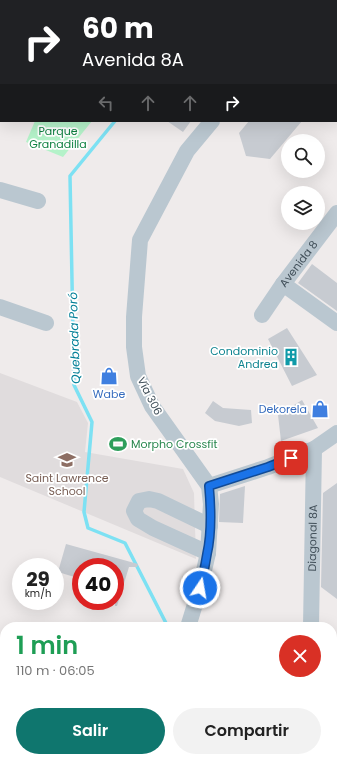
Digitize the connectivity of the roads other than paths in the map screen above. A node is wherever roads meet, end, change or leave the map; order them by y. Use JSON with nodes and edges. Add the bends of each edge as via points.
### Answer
{"nodes":[{"id":1,"x":211,"y":122,"type":"edge"},
{"id":2,"x":0,"y":190,"type":"edge"},
{"id":3,"x":38,"y":201,"type":"dead end"},
{"id":4,"x":337,"y":212,"type":"edge"},
{"id":5,"x":283,"y":284,"type":"junction"},
{"id":6,"x":0,"y":307,"type":"edge"},
{"id":7,"x":262,"y":315,"type":"dead end"},
{"id":8,"x":46,"y":323,"type":"dead end"},
{"id":9,"x":337,"y":323,"type":"edge"},
{"id":10,"x":337,"y":433,"type":"edge"},
{"id":11,"x":314,"y":449,"type":"junction"},
{"id":12,"x":209,"y":486,"type":"junction"},
{"id":13,"x":210,"y":526,"type":"junction"},
{"id":14,"x":208,"y":553,"type":"junction"},
{"id":15,"x":190,"y":622,"type":"edge"},
{"id":16,"x":311,"y":622,"type":"edge"}],
"edges":[{"from":1,"to":12,"type":"street","name":"Vía 306","via":[[187,151],[140,240],[134,317],[134,347],[138,376],[152,406]]},
{"from":2,"to":3,"type":"street"},
{"from":4,"to":5,"type":"street","name":"Avenida 8"},
{"from":5,"to":7,"type":"street","name":"Avenida 8"},
{"from":5,"to":9,"type":"street"},
{"from":6,"to":8,"type":"street"},
{"from":10,"to":11,"type":"street"},
{"from":11,"to":12,"type":"street"},
{"from":11,"to":16,"type":"street","name":"Diagonal 8A"},
{"from":12,"to":13,"type":"street","name":"Vía 306"},
{"from":13,"to":14,"type":"street","name":"Vía 306"},
{"from":13,"to":14,"type":"street","via":[[149,499],[139,501],[134,511],[138,519],[148,525]]},
{"from":14,"to":15,"type":"street","name":"Vía 306"}]}
